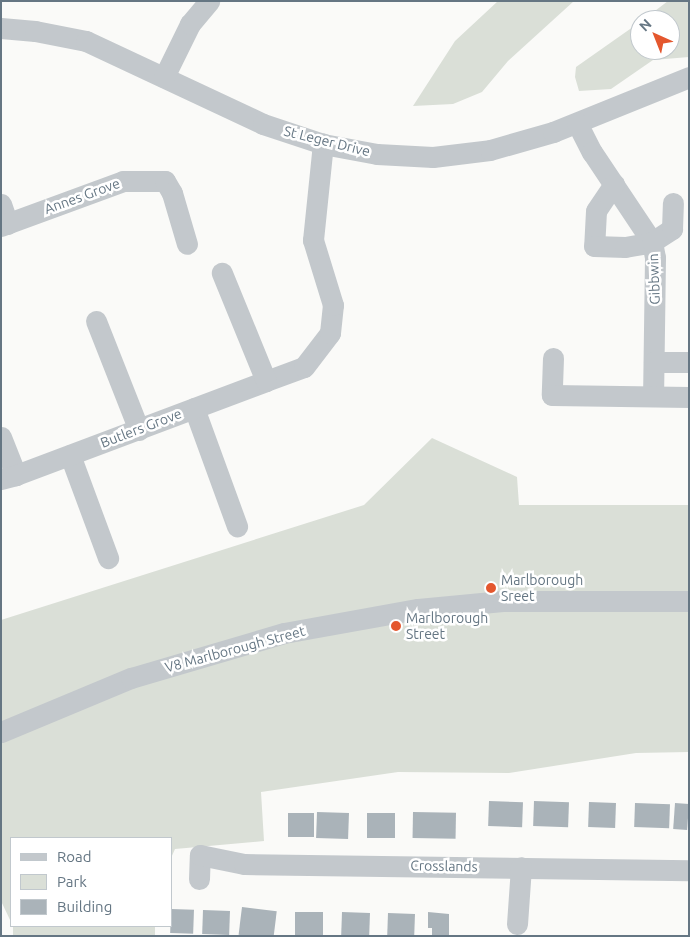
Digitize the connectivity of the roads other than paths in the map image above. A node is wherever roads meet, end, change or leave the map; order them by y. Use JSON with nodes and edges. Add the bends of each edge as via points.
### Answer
{"nodes":[{"id":1,"x":208,"y":1,"type":"edge"},
{"id":2,"x":1,"y":28,"type":"edge"},
{"id":3,"x":164,"y":77,"type":"junction"},
{"id":4,"x":689,"y":77,"type":"edge"},
{"id":5,"x":577,"y":123,"type":"junction"},
{"id":6,"x":323,"y":144,"type":"junction"},
{"id":7,"x":614,"y":184,"type":"junction"},
{"id":8,"x":673,"y":203,"type":"dead end"},
{"id":9,"x":4,"y":218,"type":"edge"},
{"id":10,"x":652,"y":242,"type":"junction"},
{"id":11,"x":187,"y":244,"type":"dead end"},
{"id":12,"x":222,"y":273,"type":"dead end"},
{"id":13,"x":96,"y":321,"type":"dead end"},
{"id":14,"x":553,"y":358,"type":"dead end"},
{"id":15,"x":654,"y":362,"type":"junction"},
{"id":16,"x":689,"y":362,"type":"edge"},
{"id":17,"x":266,"y":381,"type":"junction"},
{"id":18,"x":653,"y":396,"type":"junction"},
{"id":19,"x":689,"y":397,"type":"edge"},
{"id":20,"x":194,"y":408,"type":"junction"},
{"id":21,"x":139,"y":430,"type":"junction"},
{"id":22,"x":1,"y":437,"type":"edge"},
{"id":23,"x":70,"y":455,"type":"junction"},
{"id":24,"x":8,"y":477,"type":"edge"},
{"id":25,"x":238,"y":526,"type":"dead end"},
{"id":26,"x":108,"y":558,"type":"dead end"},
{"id":27,"x":689,"y":600,"type":"edge"},
{"id":28,"x":1,"y":732,"type":"edge"},
{"id":29,"x":521,"y":867,"type":"junction"},
{"id":30,"x":689,"y":870,"type":"edge"},
{"id":31,"x":199,"y":879,"type":"dead end"},
{"id":32,"x":517,"y":924,"type":"dead end"}],
"edges":[{"from":1,"to":3,"type":"street","via":[[190,24]]},
{"from":2,"to":3,"type":"street","name":"St Leger Drive","via":[[86,41]]},
{"from":3,"to":6,"type":"street","name":"St Leger Drive","via":[[263,124]]},
{"from":4,"to":5,"type":"street","name":"St Leger Drive"},
{"from":5,"to":6,"type":"street","name":"St Leger Drive","via":[[490,150],[440,157],[377,154]]},
{"from":5,"to":7,"type":"street","name":"Gibbwin"},
{"from":6,"to":17,"type":"street","name":"Butlers Grove","via":[[313,240],[332,305],[330,334],[304,367]]},
{"from":7,"to":10,"type":"street","name":"Gibbwin"},
{"from":7,"to":10,"type":"street","via":[[596,212],[594,246],[625,247]]},
{"from":8,"to":10,"type":"street","via":[[672,229]]},
{"from":9,"to":11,"type":"street","name":"Annes Grove","via":[[123,181],[164,182],[172,193]]},
{"from":10,"to":15,"type":"street","name":"Gibbwin","via":[[655,258]]},
{"from":12,"to":17,"type":"street"},
{"from":13,"to":21,"type":"street"},
{"from":14,"to":18,"type":"street","via":[[552,395]]},
{"from":15,"to":16,"type":"street"},
{"from":15,"to":18,"type":"street","name":"Gibbwin"},
{"from":17,"to":20,"type":"street","name":"Butlers Grove"},
{"from":18,"to":19,"type":"street"},
{"from":20,"to":21,"type":"street","name":"Butlers Grove"},
{"from":20,"to":25,"type":"street"},
{"from":21,"to":23,"type":"street","name":"Butlers Grove"},
{"from":22,"to":24,"type":"street","name":"Butlers Grove"},
{"from":23,"to":24,"type":"street","name":"Butlers Grove"},
{"from":23,"to":26,"type":"street"},
{"from":27,"to":28,"type":"street","name":"V8 Marlborough Street","via":[[503,601],[418,609],[284,633],[131,678]]},
{"from":29,"to":30,"type":"street","name":"Crosslands"},
{"from":29,"to":31,"type":"street","name":"Crosslands","via":[[244,864],[200,855]]},
{"from":29,"to":32,"type":"street"}]}
